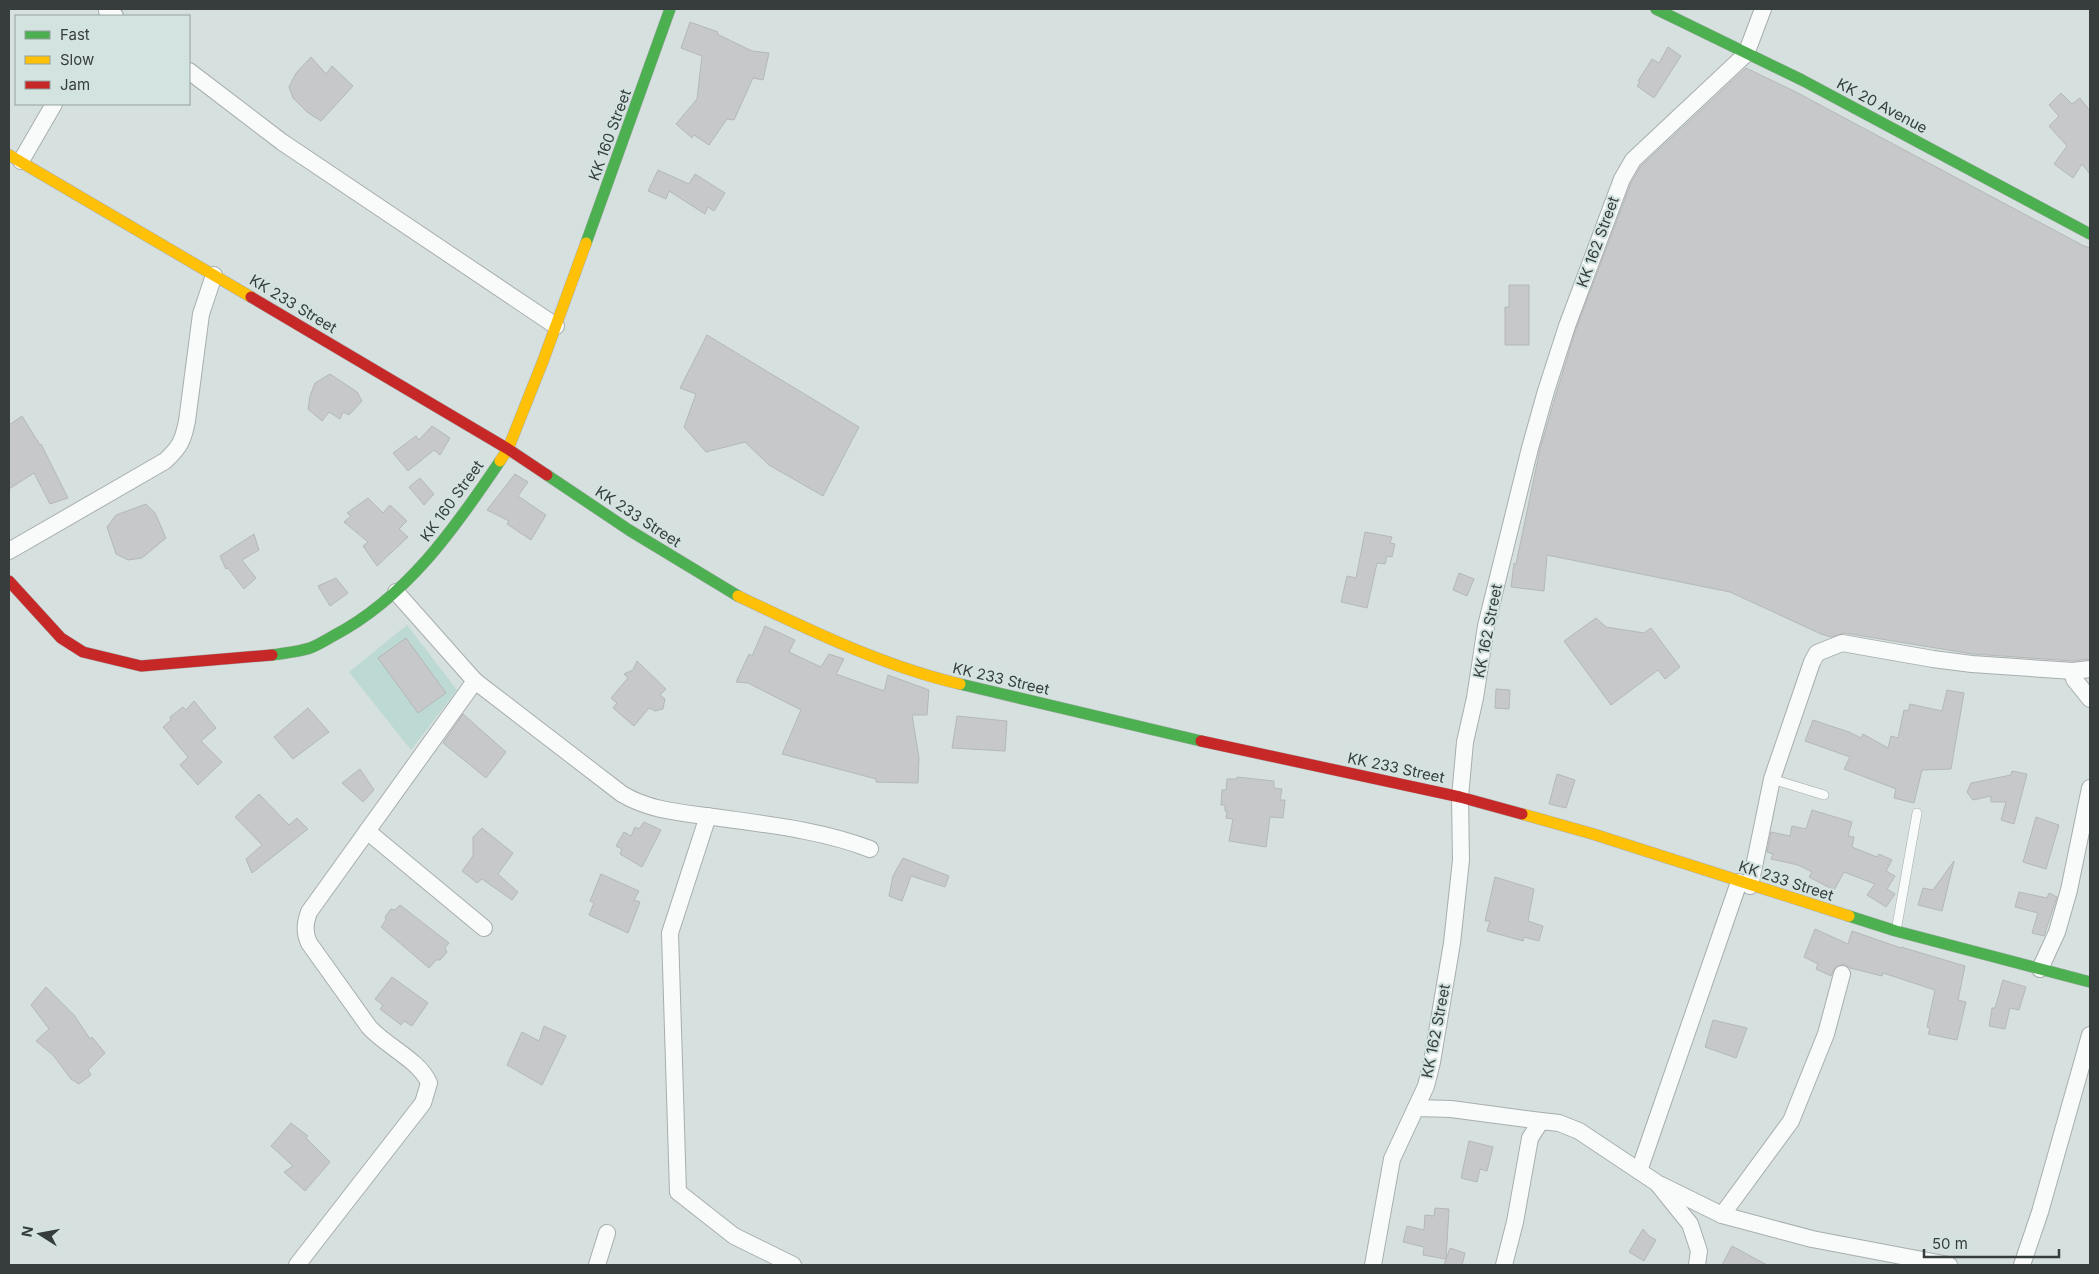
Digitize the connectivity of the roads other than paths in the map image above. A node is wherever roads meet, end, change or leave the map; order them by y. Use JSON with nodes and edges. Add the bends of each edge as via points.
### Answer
{"nodes":[{"id":1,"x":670,"y":9,"type":"edge"},
{"id":2,"x":1656,"y":9,"type":"edge"},
{"id":3,"x":1763,"y":9,"type":"edge"},
{"id":4,"x":1746,"y":54,"type":"junction"},
{"id":5,"x":190,"y":72,"type":"edge"},
{"id":6,"x":53,"y":105,"type":"edge"},
{"id":7,"x":15,"y":158,"type":"edge"},
{"id":8,"x":2090,"y":234,"type":"edge"},
{"id":9,"x":214,"y":275,"type":"junction"},
{"id":10,"x":556,"y":326,"type":"junction"},
{"id":11,"x":508,"y":449,"type":"junction"},
{"id":12,"x":9,"y":551,"type":"edge"},
{"id":13,"x":9,"y":581,"type":"edge"},
{"id":14,"x":396,"y":592,"type":"junction"},
{"id":15,"x":2090,"y":669,"type":"edge"},
{"id":16,"x":2073,"y":671,"type":"junction"},
{"id":17,"x":476,"y":681,"type":"junction"},
{"id":18,"x":2090,"y":699,"type":"edge"},
{"id":19,"x":1772,"y":779,"type":"junction"},
{"id":20,"x":2090,"y":788,"type":"edge"},
{"id":21,"x":1824,"y":795,"type":"dead end"},
{"id":22,"x":1460,"y":797,"type":"junction"},
{"id":23,"x":1917,"y":813,"type":"dead end"},
{"id":24,"x":708,"y":816,"type":"junction"},
{"id":25,"x":367,"y":831,"type":"junction"},
{"id":26,"x":870,"y":849,"type":"dead end"},
{"id":27,"x":1745,"y":884,"type":"junction"},
{"id":28,"x":484,"y":928,"type":"dead end"},
{"id":29,"x":1896,"y":931,"type":"junction"},
{"id":30,"x":2040,"y":969,"type":"junction"},
{"id":31,"x":1842,"y":974,"type":"dead end"},
{"id":32,"x":2090,"y":982,"type":"edge"},
{"id":33,"x":2090,"y":1035,"type":"edge"},
{"id":34,"x":1416,"y":1108,"type":"junction"},
{"id":35,"x":1541,"y":1121,"type":"junction"},
{"id":36,"x":1639,"y":1171,"type":"junction"},
{"id":37,"x":1657,"y":1183,"type":"junction"},
{"id":38,"x":1722,"y":1215,"type":"junction"},
{"id":39,"x":607,"y":1233,"type":"dead end"},
{"id":40,"x":297,"y":1265,"type":"edge"},
{"id":41,"x":597,"y":1265,"type":"edge"},
{"id":42,"x":792,"y":1265,"type":"edge"},
{"id":43,"x":1373,"y":1265,"type":"edge"},
{"id":44,"x":1504,"y":1265,"type":"edge"},
{"id":45,"x":1696,"y":1265,"type":"edge"},
{"id":46,"x":1949,"y":1265,"type":"edge"},
{"id":47,"x":2022,"y":1265,"type":"edge"}],
"edges":[{"from":1,"to":10,"type":"street","name":"KK 160 Street"},
{"from":2,"to":4,"type":"street","name":"KK 20 Avenue"},
{"from":3,"to":4,"type":"street"},
{"from":4,"to":8,"type":"street","name":"KK 20 Avenue","via":[[1802,80]]},
{"from":4,"to":22,"type":"street","name":"KK 162 Street","via":[[1633,160],[1622,179],[1567,326],[1530,448],[1486,626],[1465,742]]},
{"from":5,"to":10,"type":"street","via":[[282,142]]},
{"from":6,"to":7,"type":"street"},
{"from":7,"to":9,"type":"street","name":"KK 233 Street"},
{"from":9,"to":11,"type":"street","name":"KK 233 Street"},
{"from":9,"to":12,"type":"street","via":[[201,314],[187,421],[178,449],[165,461]]},
{"from":10,"to":11,"type":"street","name":"KK 160 Street"},
{"from":11,"to":14,"type":"street","name":"KK 160 Street","via":[[468,509]]},
{"from":11,"to":22,"type":"street","name":"KK 233 Street","via":[[728,592],[834,641],[929,676],[1188,738]]},
{"from":13,"to":14,"type":"street","name":"KK 160 Street","via":[[61,638],[83,652],[141,666],[266,656],[310,648],[354,625]]},
{"from":14,"to":17,"type":"street"},
{"from":15,"to":16,"type":"street"},
{"from":16,"to":18,"type":"street","via":[[2074,679]]},
{"from":16,"to":19,"type":"street","via":[[1933,659],[1842,643],[1822,650],[1812,662]]},
{"from":17,"to":24,"type":"street","via":[[622,794],[666,811]]},
{"from":17,"to":25,"type":"street"},
{"from":19,"to":21,"type":"lane"},
{"from":19,"to":27,"type":"street"},
{"from":20,"to":30,"type":"street","via":[[2069,890],[2057,932]]},
{"from":22,"to":27,"type":"street","name":"KK 233 Street","via":[[1593,834]]},
{"from":22,"to":34,"type":"street","name":"KK 162 Street","via":[[1461,860],[1452,943],[1432,1062]]},
{"from":23,"to":29,"type":"lane"},
{"from":24,"to":26,"type":"street","via":[[839,839]]},
{"from":24,"to":42,"type":"street","via":[[670,933],[678,1192],[734,1236]]},
{"from":25,"to":28,"type":"street"},
{"from":25,"to":40,"type":"street","via":[[309,912],[305,934],[369,1027],[380,1040],[425,1073],[429,1083],[423,1103]]},
{"from":27,"to":29,"type":"street","name":"KK 233 Street"},
{"from":27,"to":36,"type":"street"},
{"from":29,"to":30,"type":"street","name":"KK 233 Street"},
{"from":30,"to":32,"type":"street","name":"KK 233 Street"},
{"from":31,"to":38,"type":"street","via":[[1826,1034],[1791,1121]]},
{"from":33,"to":47,"type":"street"},
{"from":34,"to":35,"type":"street","via":[[1451,1109]]},
{"from":34,"to":43,"type":"street","name":"KK 162 Street","via":[[1392,1160]]},
{"from":35,"to":36,"type":"street","via":[[1559,1123],[1579,1131]]},
{"from":35,"to":44,"type":"street","via":[[1530,1138]]},
{"from":36,"to":37,"type":"street"},
{"from":37,"to":38,"type":"street"},
{"from":37,"to":45,"type":"street","via":[[1690,1224],[1699,1251]]},
{"from":38,"to":46,"type":"street","via":[[1812,1239]]},
{"from":39,"to":41,"type":"street"}]}
